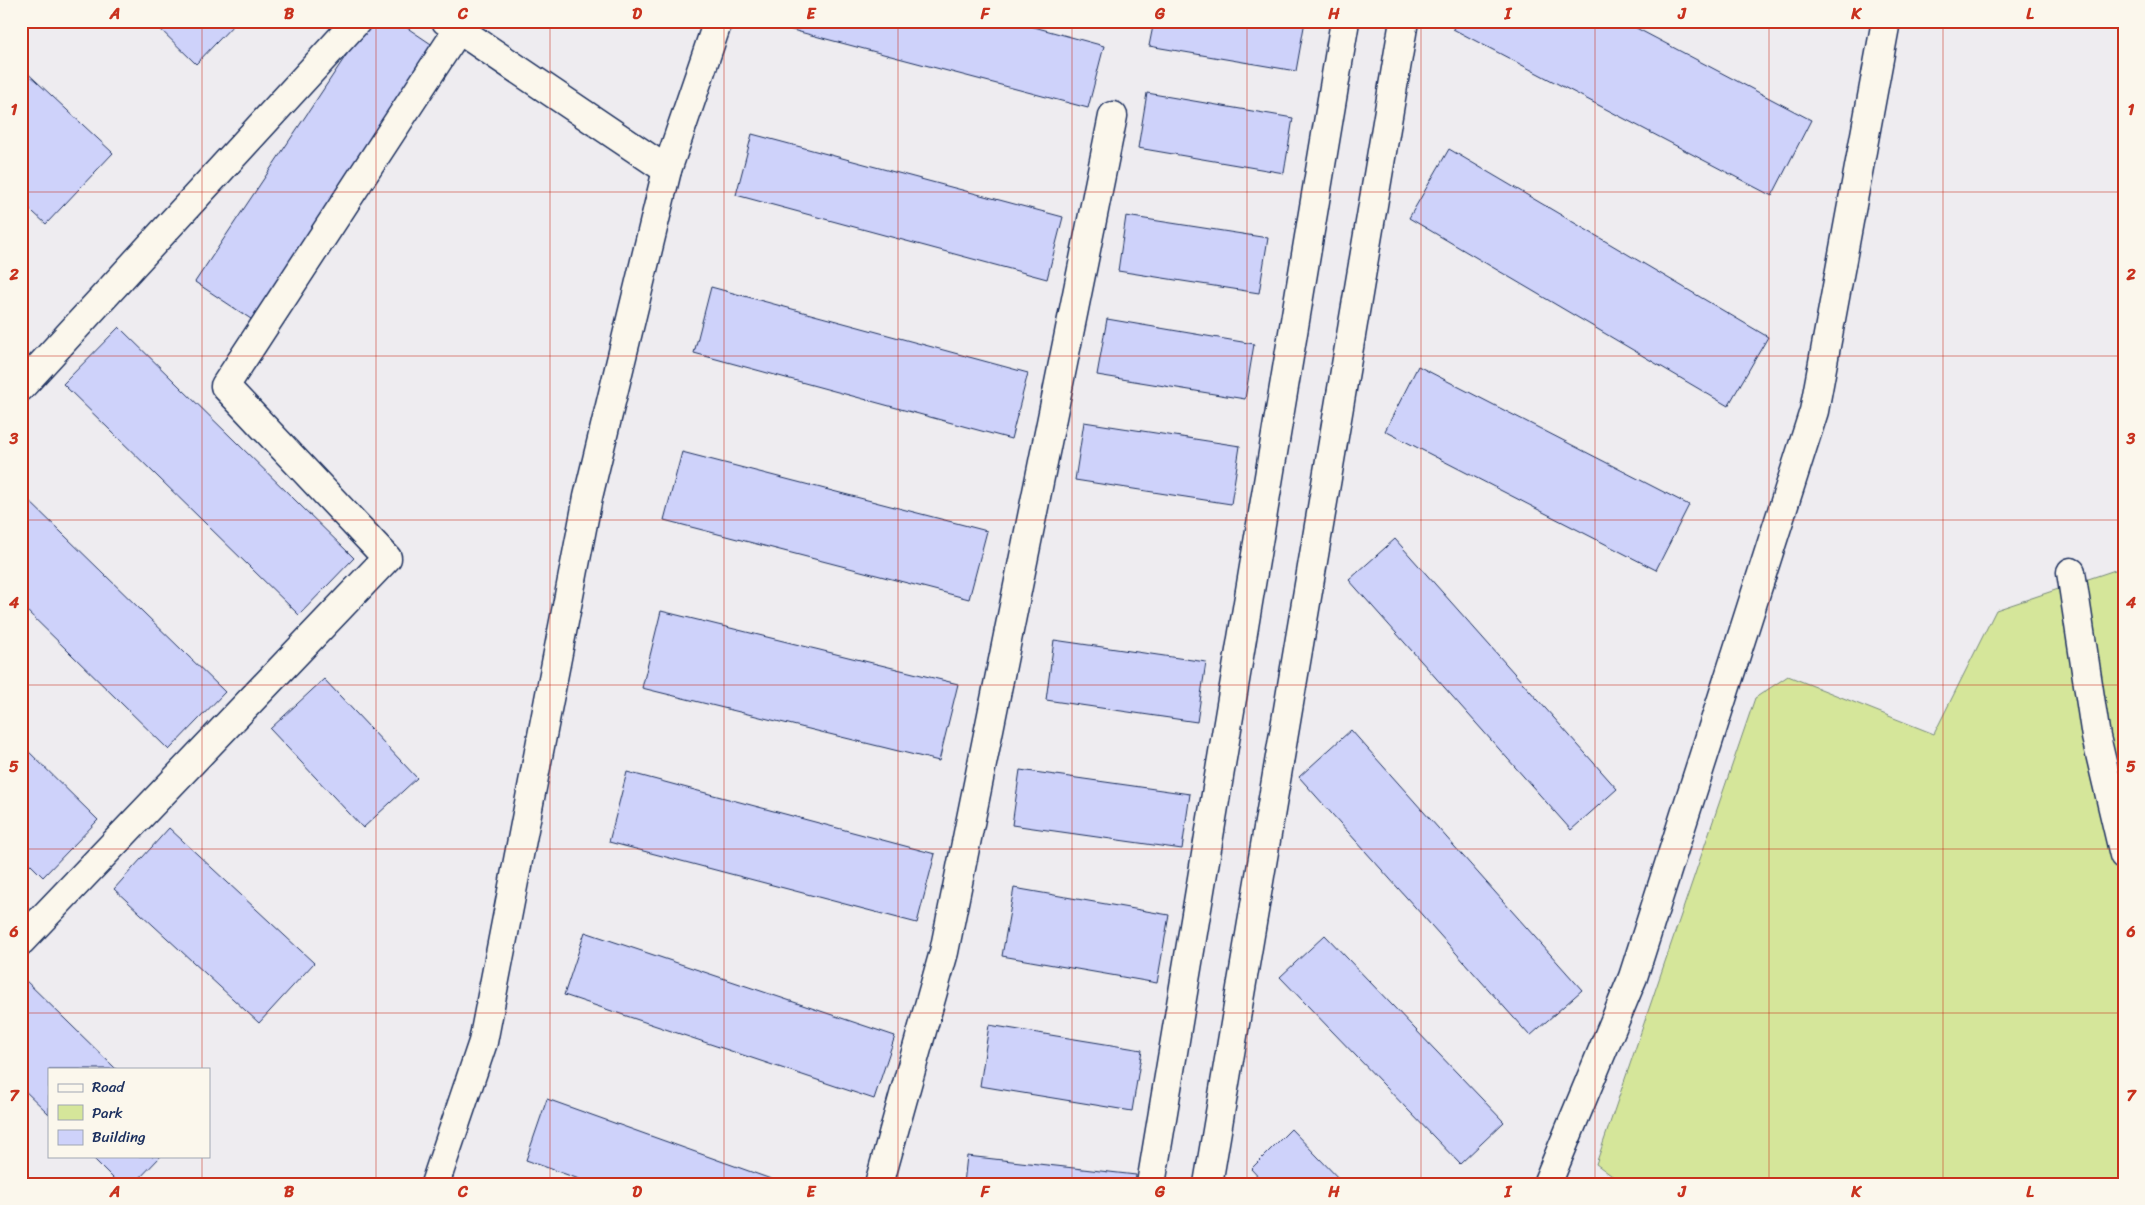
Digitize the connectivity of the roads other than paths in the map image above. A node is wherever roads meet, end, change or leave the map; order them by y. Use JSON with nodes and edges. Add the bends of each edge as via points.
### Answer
{"nodes":[{"id":1,"x":357,"y":21,"type":"edge"},
{"id":2,"x":718,"y":21,"type":"edge"},
{"id":3,"x":1345,"y":21,"type":"edge"},
{"id":4,"x":1404,"y":21,"type":"edge"},
{"id":5,"x":1886,"y":21,"type":"edge"},
{"id":6,"x":452,"y":26,"type":"edge"},
{"id":7,"x":1113,"y":116,"type":"dead end"},
{"id":8,"x":667,"y":170,"type":"junction"},
{"id":9,"x":21,"y":387,"type":"edge"},
{"id":10,"x":2071,"y":572,"type":"dead end"},
{"id":11,"x":2124,"y":854,"type":"edge"},
{"id":12,"x":21,"y":941,"type":"edge"},
{"id":13,"x":436,"y":1184,"type":"edge"},
{"id":14,"x":879,"y":1184,"type":"edge"},
{"id":15,"x":1151,"y":1184,"type":"edge"},
{"id":16,"x":1208,"y":1184,"type":"edge"},
{"id":17,"x":1547,"y":1184,"type":"edge"}],
"edges":[{"from":1,"to":9,"type":"street"},
{"from":2,"to":8,"type":"street"},
{"from":3,"to":15,"type":"street"},
{"from":4,"to":16,"type":"street"},
{"from":5,"to":17,"type":"street","via":[[1814,411],[1632,977]]},
{"from":6,"to":8,"type":"street"},
{"from":6,"to":12,"type":"street","via":[[225,386],[387,558]]},
{"from":7,"to":14,"type":"street","via":[[944,952]]},
{"from":8,"to":13,"type":"street","via":[[588,497],[483,1042]]},
{"from":10,"to":11,"type":"street","via":[[2096,737]]}]}
